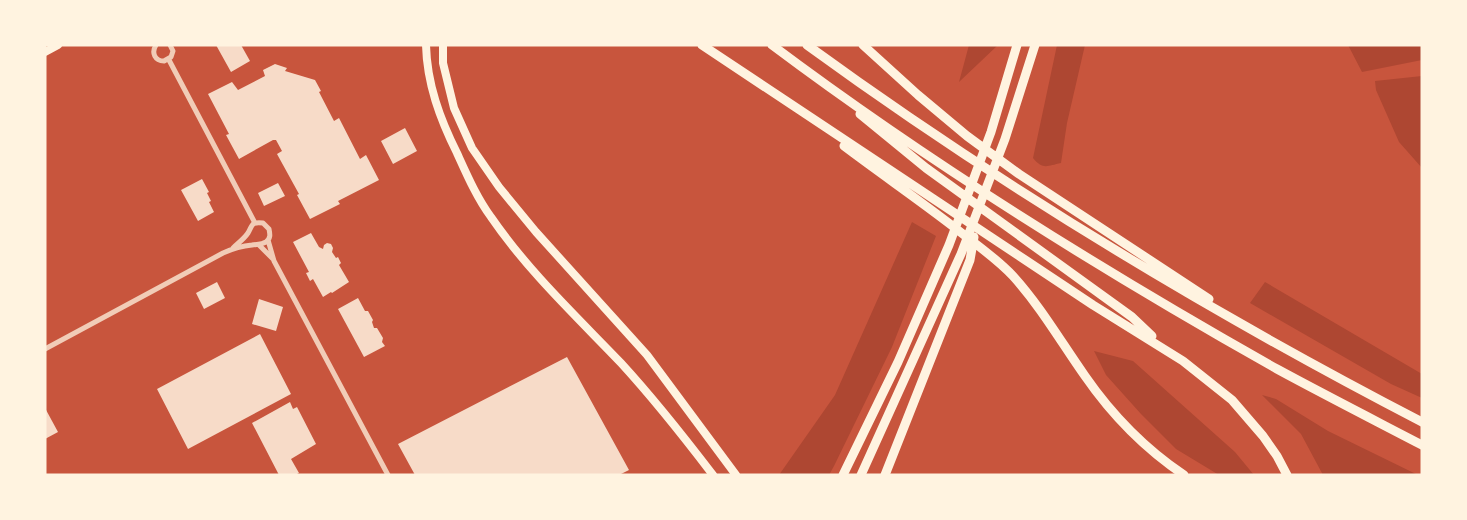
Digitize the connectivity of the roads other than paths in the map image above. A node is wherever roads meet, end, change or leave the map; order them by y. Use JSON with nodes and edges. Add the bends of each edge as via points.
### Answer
{"nodes":[{"id":1,"x":57,"y":45,"type":"edge"},
{"id":2,"x":156,"y":45,"type":"edge"},
{"id":3,"x":426,"y":45,"type":"edge"},
{"id":4,"x":443,"y":45,"type":"edge"},
{"id":5,"x":702,"y":45,"type":"edge"},
{"id":6,"x":772,"y":45,"type":"edge"},
{"id":7,"x":807,"y":45,"type":"edge"},
{"id":8,"x":863,"y":45,"type":"edge"},
{"id":9,"x":1017,"y":45,"type":"edge"},
{"id":10,"x":1035,"y":45,"type":"edge"},
{"id":11,"x":173,"y":46,"type":"edge"},
{"id":12,"x":45,"y":52,"type":"edge"},
{"id":13,"x":169,"y":60,"type":"junction"},
{"id":14,"x":831,"y":89,"type":"junction"},
{"id":15,"x":783,"y":99,"type":"junction"},
{"id":16,"x":977,"y":214,"type":"junction"},
{"id":17,"x":255,"y":223,"type":"junction"},
{"id":18,"x":248,"y":233,"type":"junction"},
{"id":19,"x":268,"y":240,"type":"junction"},
{"id":20,"x":257,"y":244,"type":"junction"},
{"id":21,"x":233,"y":248,"type":"junction"},
{"id":22,"x":274,"y":261,"type":"junction"},
{"id":23,"x":45,"y":349,"type":"edge"},
{"id":24,"x":1287,"y":350,"type":"junction"},
{"id":25,"x":1172,"y":353,"type":"junction"},
{"id":26,"x":1422,"y":422,"type":"edge"},
{"id":27,"x":1422,"y":445,"type":"edge"},
{"id":28,"x":387,"y":475,"type":"edge"},
{"id":29,"x":713,"y":475,"type":"edge"},
{"id":30,"x":736,"y":475,"type":"edge"},
{"id":31,"x":843,"y":475,"type":"edge"},
{"id":32,"x":861,"y":475,"type":"edge"},
{"id":33,"x":885,"y":475,"type":"edge"},
{"id":34,"x":1184,"y":475,"type":"edge"},
{"id":35,"x":1287,"y":475,"type":"edge"}],
"edges":[{"from":1,"to":12,"type":"highway"},
{"from":2,"to":13,"type":"street","via":[[156,58]]},
{"from":3,"to":29,"type":"highway","via":[[437,109],[490,216],[531,269],[622,365]]},
{"from":4,"to":30,"type":"highway","via":[[443,63],[454,108],[472,148],[536,232],[647,356]]},
{"from":5,"to":15,"type":"highway"},
{"from":6,"to":14,"type":"highway"},
{"from":7,"to":24,"type":"highway","via":[[1056,213]]},
{"from":8,"to":24,"type":"highway","via":[[918,95],[1019,174]]},
{"from":9,"to":31,"type":"highway","via":[[991,132],[949,245]]},
{"from":10,"to":16,"type":"highway"},
{"from":11,"to":13,"type":"street"},
{"from":13,"to":17,"type":"street"},
{"from":14,"to":25,"type":"highway","via":[[926,168],[1132,317]]},
{"from":14,"to":27,"type":"highway","via":[[1098,264],[1278,369]]},
{"from":15,"to":25,"type":"highway","via":[[1093,305]]},
{"from":15,"to":34,"type":"highway","via":[[996,259],[1034,301],[1119,420],[1155,455]]},
{"from":16,"to":32,"type":"highway"},
{"from":16,"to":33,"type":"highway","via":[[970,260]]},
{"from":17,"to":18,"type":"street"},
{"from":17,"to":19,"type":"street","via":[[268,227]]},
{"from":18,"to":20,"type":"street","via":[[249,239]]},
{"from":18,"to":21,"type":"street"},
{"from":19,"to":20,"type":"street"},
{"from":19,"to":22,"type":"street"},
{"from":20,"to":21,"type":"street"},
{"from":20,"to":22,"type":"street"},
{"from":21,"to":23,"type":"street"},
{"from":22,"to":28,"type":"street"},
{"from":24,"to":26,"type":"highway"},
{"from":25,"to":35,"type":"highway","via":[[1232,400],[1263,436]]}]}
